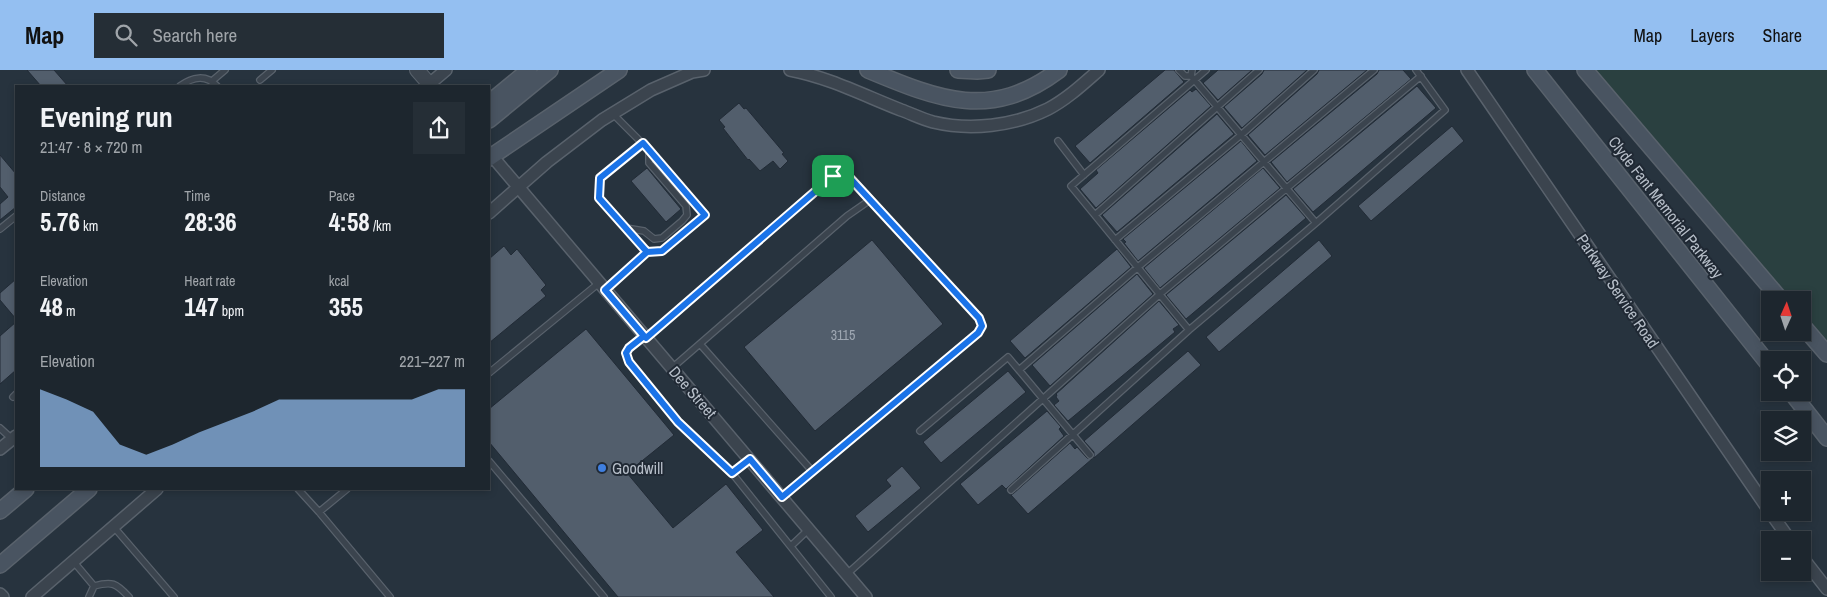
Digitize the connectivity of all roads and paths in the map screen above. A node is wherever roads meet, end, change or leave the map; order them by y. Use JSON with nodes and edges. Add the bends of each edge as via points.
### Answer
{"nodes":[{"id":1,"x":225,"y":70,"type":"edge"},
{"id":2,"x":272,"y":70,"type":"edge"},
{"id":3,"x":417,"y":70,"type":"edge"},
{"id":4,"x":446,"y":70,"type":"edge"},
{"id":5,"x":529,"y":70,"type":"edge"},
{"id":6,"x":550,"y":70,"type":"edge"},
{"id":7,"x":619,"y":70,"type":"edge"},
{"id":8,"x":704,"y":70,"type":"edge"},
{"id":9,"x":790,"y":70,"type":"edge"},
{"id":10,"x":868,"y":70,"type":"edge"},
{"id":11,"x":958,"y":70,"type":"edge"},
{"id":12,"x":988,"y":70,"type":"edge"},
{"id":13,"x":1059,"y":70,"type":"edge"},
{"id":14,"x":1099,"y":70,"type":"edge"},
{"id":15,"x":1179,"y":70,"type":"edge"},
{"id":16,"x":1206,"y":70,"type":"edge"},
{"id":17,"x":1260,"y":70,"type":"edge"},
{"id":18,"x":1314,"y":70,"type":"edge"},
{"id":19,"x":1374,"y":70,"type":"edge"},
{"id":20,"x":1416,"y":70,"type":"edge"},
{"id":21,"x":1467,"y":70,"type":"edge"},
{"id":22,"x":1535,"y":70,"type":"edge"},
{"id":23,"x":1585,"y":70,"type":"edge"},
{"id":24,"x":1193,"y":76,"type":"edge"},
{"id":25,"x":1421,"y":76,"type":"junction"},
{"id":26,"x":260,"y":80,"type":"dead end"},
{"id":27,"x":214,"y":84,"type":"edge"},
{"id":28,"x":181,"y":85,"type":"edge"},
{"id":29,"x":428,"y":85,"type":"edge"},
{"id":30,"x":430,"y":85,"type":"edge"},
{"id":31,"x":490,"y":102,"type":"edge"},
{"id":32,"x":1217,"y":107,"type":"junction"},
{"id":33,"x":613,"y":114,"type":"junction"},
{"id":34,"x":490,"y":119,"type":"edge"},
{"id":35,"x":1241,"y":135,"type":"junction"},
{"id":36,"x":1058,"y":141,"type":"dead end"},
{"id":37,"x":643,"y":143,"type":"junction"},
{"id":38,"x":649,"y":150,"type":"junction"},
{"id":39,"x":490,"y":156,"type":"edge"},
{"id":40,"x":1264,"y":162,"type":"junction"},
{"id":41,"x":1084,"y":175,"type":"junction"},
{"id":42,"x":518,"y":189,"type":"junction"},
{"id":43,"x":1287,"y":189,"type":"junction"},
{"id":44,"x":870,"y":200,"type":"junction"},
{"id":45,"x":490,"y":212,"type":"edge"},
{"id":46,"x":1095,"y":215,"type":"junction"},
{"id":47,"x":15,"y":217,"type":"edge"},
{"id":48,"x":1316,"y":223,"type":"junction"},
{"id":49,"x":626,"y":228,"type":"junction"},
{"id":50,"x":0,"y":229,"type":"edge"},
{"id":51,"x":1115,"y":240,"type":"junction"},
{"id":52,"x":647,"y":252,"type":"junction"},
{"id":53,"x":1138,"y":267,"type":"junction"},
{"id":54,"x":602,"y":287,"type":"junction"},
{"id":55,"x":1773,"y":291,"type":"edge"},
{"id":56,"x":1160,"y":294,"type":"junction"},
{"id":57,"x":1189,"y":330,"type":"junction"},
{"id":58,"x":1811,"y":335,"type":"edge"},
{"id":59,"x":645,"y":337,"type":"junction"},
{"id":60,"x":700,"y":344,"type":"junction"},
{"id":61,"x":1827,"y":354,"type":"edge"},
{"id":62,"x":1761,"y":355,"type":"edge"},
{"id":63,"x":672,"y":368,"type":"junction"},
{"id":64,"x":1019,"y":370,"type":"junction"},
{"id":65,"x":490,"y":372,"type":"edge"},
{"id":66,"x":1043,"y":399,"type":"junction"},
{"id":67,"x":1798,"y":401,"type":"edge"},
{"id":68,"x":0,"y":428,"type":"edge"},
{"id":69,"x":920,"y":431,"type":"dead end"},
{"id":70,"x":1073,"y":434,"type":"junction"},
{"id":71,"x":14,"y":438,"type":"edge"},
{"id":72,"x":1827,"y":438,"type":"edge"},
{"id":73,"x":0,"y":450,"type":"edge"},
{"id":74,"x":1090,"y":455,"type":"dead end"},
{"id":75,"x":750,"y":459,"type":"junction"},
{"id":76,"x":490,"y":462,"type":"edge"},
{"id":77,"x":813,"y":472,"type":"junction"},
{"id":78,"x":732,"y":473,"type":"junction"},
{"id":79,"x":25,"y":490,"type":"edge"},
{"id":80,"x":88,"y":490,"type":"edge"},
{"id":81,"x":156,"y":490,"type":"edge"},
{"id":82,"x":299,"y":490,"type":"edge"},
{"id":83,"x":344,"y":490,"type":"edge"},
{"id":84,"x":1011,"y":490,"type":"dead end"},
{"id":85,"x":782,"y":497,"type":"junction"},
{"id":86,"x":1761,"y":499,"type":"edge"},
{"id":87,"x":0,"y":511,"type":"edge"},
{"id":88,"x":319,"y":512,"type":"junction"},
{"id":89,"x":113,"y":526,"type":"junction"},
{"id":90,"x":809,"y":529,"type":"junction"},
{"id":91,"x":791,"y":546,"type":"junction"},
{"id":92,"x":73,"y":561,"type":"junction"},
{"id":93,"x":0,"y":565,"type":"edge"},
{"id":94,"x":1811,"y":569,"type":"edge"},
{"id":95,"x":847,"y":574,"type":"junction"},
{"id":96,"x":94,"y":586,"type":"junction"},
{"id":97,"x":1827,"y":589,"type":"edge"},
{"id":98,"x":0,"y":594,"type":"edge"},
{"id":99,"x":3,"y":597,"type":"edge"},
{"id":100,"x":32,"y":597,"type":"edge"},
{"id":101,"x":89,"y":597,"type":"edge"},
{"id":102,"x":129,"y":597,"type":"edge"},
{"id":103,"x":174,"y":597,"type":"edge"},
{"id":104,"x":390,"y":597,"type":"edge"},
{"id":105,"x":604,"y":597,"type":"edge"},
{"id":106,"x":831,"y":597,"type":"edge"},
{"id":107,"x":866,"y":597,"type":"edge"}],
"edges":[{"from":1,"to":27,"type":"lane"},
{"from":2,"to":26,"type":"lane"},
{"from":3,"to":29,"type":"street"},
{"from":4,"to":30,"type":"street"},
{"from":5,"to":31,"type":"main road"},
{"from":6,"to":34,"type":"main road"},
{"from":7,"to":39,"type":"main road"},
{"from":8,"to":33,"type":"street","via":[[651,90]]},
{"from":9,"to":14,"type":"street","via":[[826,80],[933,122],[967,126],[998,125],[1034,115],[1069,96]]},
{"from":10,"to":13,"type":"main road","via":[[932,95],[980,102],[1018,94],[1042,83]]},
{"from":11,"to":12,"type":"main road"},
{"from":15,"to":24,"type":"lane","via":[[1185,76]]},
{"from":16,"to":24,"type":"lane"},
{"from":17,"to":32,"type":"lane"},
{"from":18,"to":35,"type":"lane"},
{"from":19,"to":40,"type":"lane"},
{"from":20,"to":25,"type":"lane"},
{"from":21,"to":86,"type":"street","name":"Parkway Service Road"},
{"from":22,"to":62,"type":"main road","name":"Clyde Fant Memorial Parkway"},
{"from":23,"to":55,"type":"main road","name":"Clyde Fant Memorial Parkway"},
{"from":24,"to":32,"type":"lane"},
{"from":24,"to":41,"type":"lane"},
{"from":25,"to":43,"type":"lane"},
{"from":25,"to":48,"type":"lane","via":[[1445,110]]},
{"from":27,"to":28,"type":"lane","via":[[200,77]]},
{"from":32,"to":35,"type":"lane"},
{"from":32,"to":46,"type":"lane"},
{"from":33,"to":37,"type":"lane"},
{"from":33,"to":42,"type":"street","via":[[547,162]]},
{"from":35,"to":40,"type":"lane"},
{"from":35,"to":51,"type":"lane"},
{"from":36,"to":41,"type":"lane"},
{"from":37,"to":38,"type":"lane"},
{"from":37,"to":49,"type":"lane","via":[[600,178],[599,198]]},
{"from":38,"to":49,"type":"lane","via":[[649,163],[686,206],[687,215],[662,238],[654,239],[644,231]]},
{"from":38,"to":52,"type":"lane","via":[[705,215],[662,251]]},
{"from":39,"to":42,"type":"street","name":"Dee Street"},
{"from":40,"to":43,"type":"lane"},
{"from":40,"to":53,"type":"lane"},
{"from":41,"to":46,"type":"lane","via":[[1071,186]]},
{"from":42,"to":45,"type":"street"},
{"from":42,"to":54,"type":"street","name":"Dee Street"},
{"from":43,"to":48,"type":"lane"},
{"from":43,"to":56,"type":"lane"},
{"from":44,"to":59,"type":"lane","via":[[849,177],[833,176]]},
{"from":44,"to":60,"type":"lane","via":[[847,216]]},
{"from":44,"to":77,"type":"lane","via":[[979,318],[982,326],[978,333]]},
{"from":46,"to":51,"type":"lane"},
{"from":47,"to":50,"type":"lane"},
{"from":48,"to":57,"type":"lane"},
{"from":49,"to":52,"type":"lane"},
{"from":51,"to":53,"type":"lane"},
{"from":52,"to":54,"type":"lane"},
{"from":53,"to":56,"type":"lane"},
{"from":53,"to":64,"type":"lane"},
{"from":54,"to":59,"type":"street","name":"Dee Street"},
{"from":54,"to":65,"type":"lane"},
{"from":56,"to":57,"type":"lane"},
{"from":56,"to":66,"type":"lane"},
{"from":57,"to":70,"type":"lane"},
{"from":58,"to":61,"type":"main road"},
{"from":59,"to":63,"type":"street","name":"Dee Street"},
{"from":59,"to":78,"type":"lane","via":[[629,348],[626,353],[629,362],[678,422]]},
{"from":60,"to":63,"type":"lane"},
{"from":60,"to":77,"type":"lane"},
{"from":63,"to":75,"type":"street","name":"Dee Street"},
{"from":64,"to":66,"type":"lane"},
{"from":64,"to":69,"type":"lane","via":[[1008,357]]},
{"from":66,"to":70,"type":"lane"},
{"from":66,"to":95,"type":"lane"},
{"from":67,"to":72,"type":"main road"},
{"from":68,"to":71,"type":"lane"},
{"from":70,"to":74,"type":"lane"},
{"from":70,"to":84,"type":"lane"},
{"from":71,"to":73,"type":"street"},
{"from":75,"to":78,"type":"lane"},
{"from":75,"to":85,"type":"street","name":"Dee Street"},
{"from":76,"to":105,"type":"lane"},
{"from":77,"to":85,"type":"lane"},
{"from":78,"to":91,"type":"lane"},
{"from":79,"to":87,"type":"main road"},
{"from":80,"to":93,"type":"main road"},
{"from":81,"to":89,"type":"street"},
{"from":82,"to":88,"type":"lane"},
{"from":83,"to":88,"type":"lane"},
{"from":85,"to":90,"type":"street","name":"Dee Street"},
{"from":88,"to":104,"type":"lane"},
{"from":89,"to":92,"type":"street"},
{"from":89,"to":103,"type":"lane"},
{"from":90,"to":91,"type":"lane"},
{"from":90,"to":95,"type":"street","name":"Dee Street"},
{"from":91,"to":106,"type":"lane"},
{"from":92,"to":96,"type":"lane"},
{"from":92,"to":100,"type":"street"},
{"from":94,"to":97,"type":"street"},
{"from":95,"to":107,"type":"street","name":"Dee Street"},
{"from":96,"to":101,"type":"lane"},
{"from":96,"to":102,"type":"lane","via":[[107,582],[120,587]]},
{"from":98,"to":99,"type":"street"}]}
